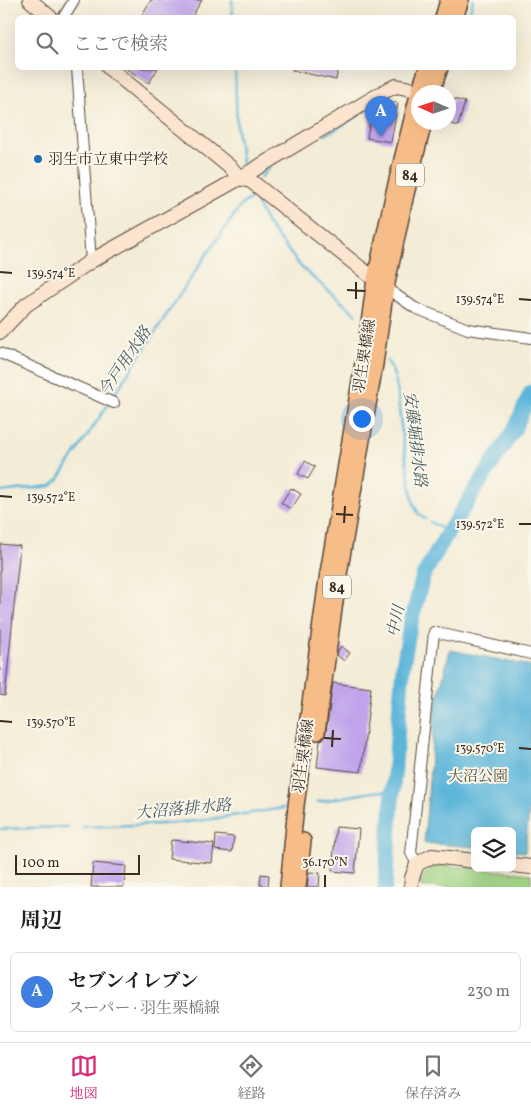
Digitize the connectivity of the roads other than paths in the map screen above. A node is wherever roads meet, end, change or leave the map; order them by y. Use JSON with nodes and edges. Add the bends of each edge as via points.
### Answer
{"nodes":[{"id":1,"x":30,"y":0,"type":"edge"},
{"id":2,"x":74,"y":0,"type":"edge"},
{"id":3,"x":448,"y":0,"type":"edge"},
{"id":4,"x":461,"y":0,"type":"edge"},
{"id":5,"x":47,"y":15,"type":"edge"},
{"id":6,"x":65,"y":15,"type":"edge"},
{"id":7,"x":443,"y":15,"type":"edge"},
{"id":8,"x":456,"y":15,"type":"edge"},
{"id":9,"x":77,"y":70,"type":"edge"},
{"id":10,"x":111,"y":70,"type":"edge"},
{"id":11,"x":427,"y":70,"type":"edge"},
{"id":12,"x":439,"y":70,"type":"edge"},
{"id":13,"x":424,"y":85,"type":"edge"},
{"id":14,"x":428,"y":85,"type":"edge"},
{"id":15,"x":411,"y":89,"type":"edge"},
{"id":16,"x":412,"y":130,"type":"edge"},
{"id":17,"x":422,"y":130,"type":"edge"},
{"id":18,"x":240,"y":178,"type":"junction"},
{"id":19,"x":91,"y":261,"type":"junction"},
{"id":20,"x":381,"y":284,"type":"junction"},
{"id":21,"x":0,"y":332,"type":"edge"},
{"id":22,"x":531,"y":338,"type":"edge"},
{"id":23,"x":0,"y":353,"type":"edge"},
{"id":24,"x":114,"y":403,"type":"dead end"},
{"id":25,"x":531,"y":654,"type":"edge"},
{"id":26,"x":471,"y":861,"type":"edge"},
{"id":27,"x":417,"y":864,"type":"junction"},
{"id":28,"x":516,"y":865,"type":"edge"},
{"id":29,"x":531,"y":867,"type":"edge"},
{"id":30,"x":288,"y":887,"type":"edge"},
{"id":31,"x":298,"y":887,"type":"edge"},
{"id":32,"x":411,"y":887,"type":"edge"}],
"edges":[{"from":1,"to":5,"type":"street"},
{"from":2,"to":6,"type":"street"},
{"from":3,"to":7,"type":"main road"},
{"from":4,"to":8,"type":"main road"},
{"from":9,"to":19,"type":"street"},
{"from":10,"to":18,"type":"street"},
{"from":11,"to":13,"type":"main road","name":"羽生栗橋線","number":"84"},
{"from":12,"to":14,"type":"main road","name":"羽生栗橋線","number":"84"},
{"from":15,"to":18,"type":"street","via":[[396,86]]},
{"from":16,"to":20,"type":"main road","name":"羽生栗橋線","number":"84","via":[[394,192]]},
{"from":17,"to":20,"type":"main road","name":"羽生栗橋線","number":"84"},
{"from":18,"to":19,"type":"street"},
{"from":18,"to":20,"type":"street","via":[[252,181]]},
{"from":19,"to":21,"type":"street","via":[[26,304]]},
{"from":20,"to":22,"type":"street","via":[[415,308],[468,330]]},
{"from":20,"to":30,"type":"main road","name":"羽生栗橋線","number":"84","via":[[366,344],[327,579],[297,796]]},
{"from":20,"to":31,"type":"main road","name":"羽生栗橋線","number":"84","via":[[375,364],[338,580]]},
{"from":23,"to":24,"type":"street"},
{"from":25,"to":27,"type":"street","via":[[434,632],[411,853]]},
{"from":26,"to":27,"type":"street","via":[[432,856]]},
{"from":27,"to":32,"type":"street"},
{"from":28,"to":29,"type":"street"}]}
